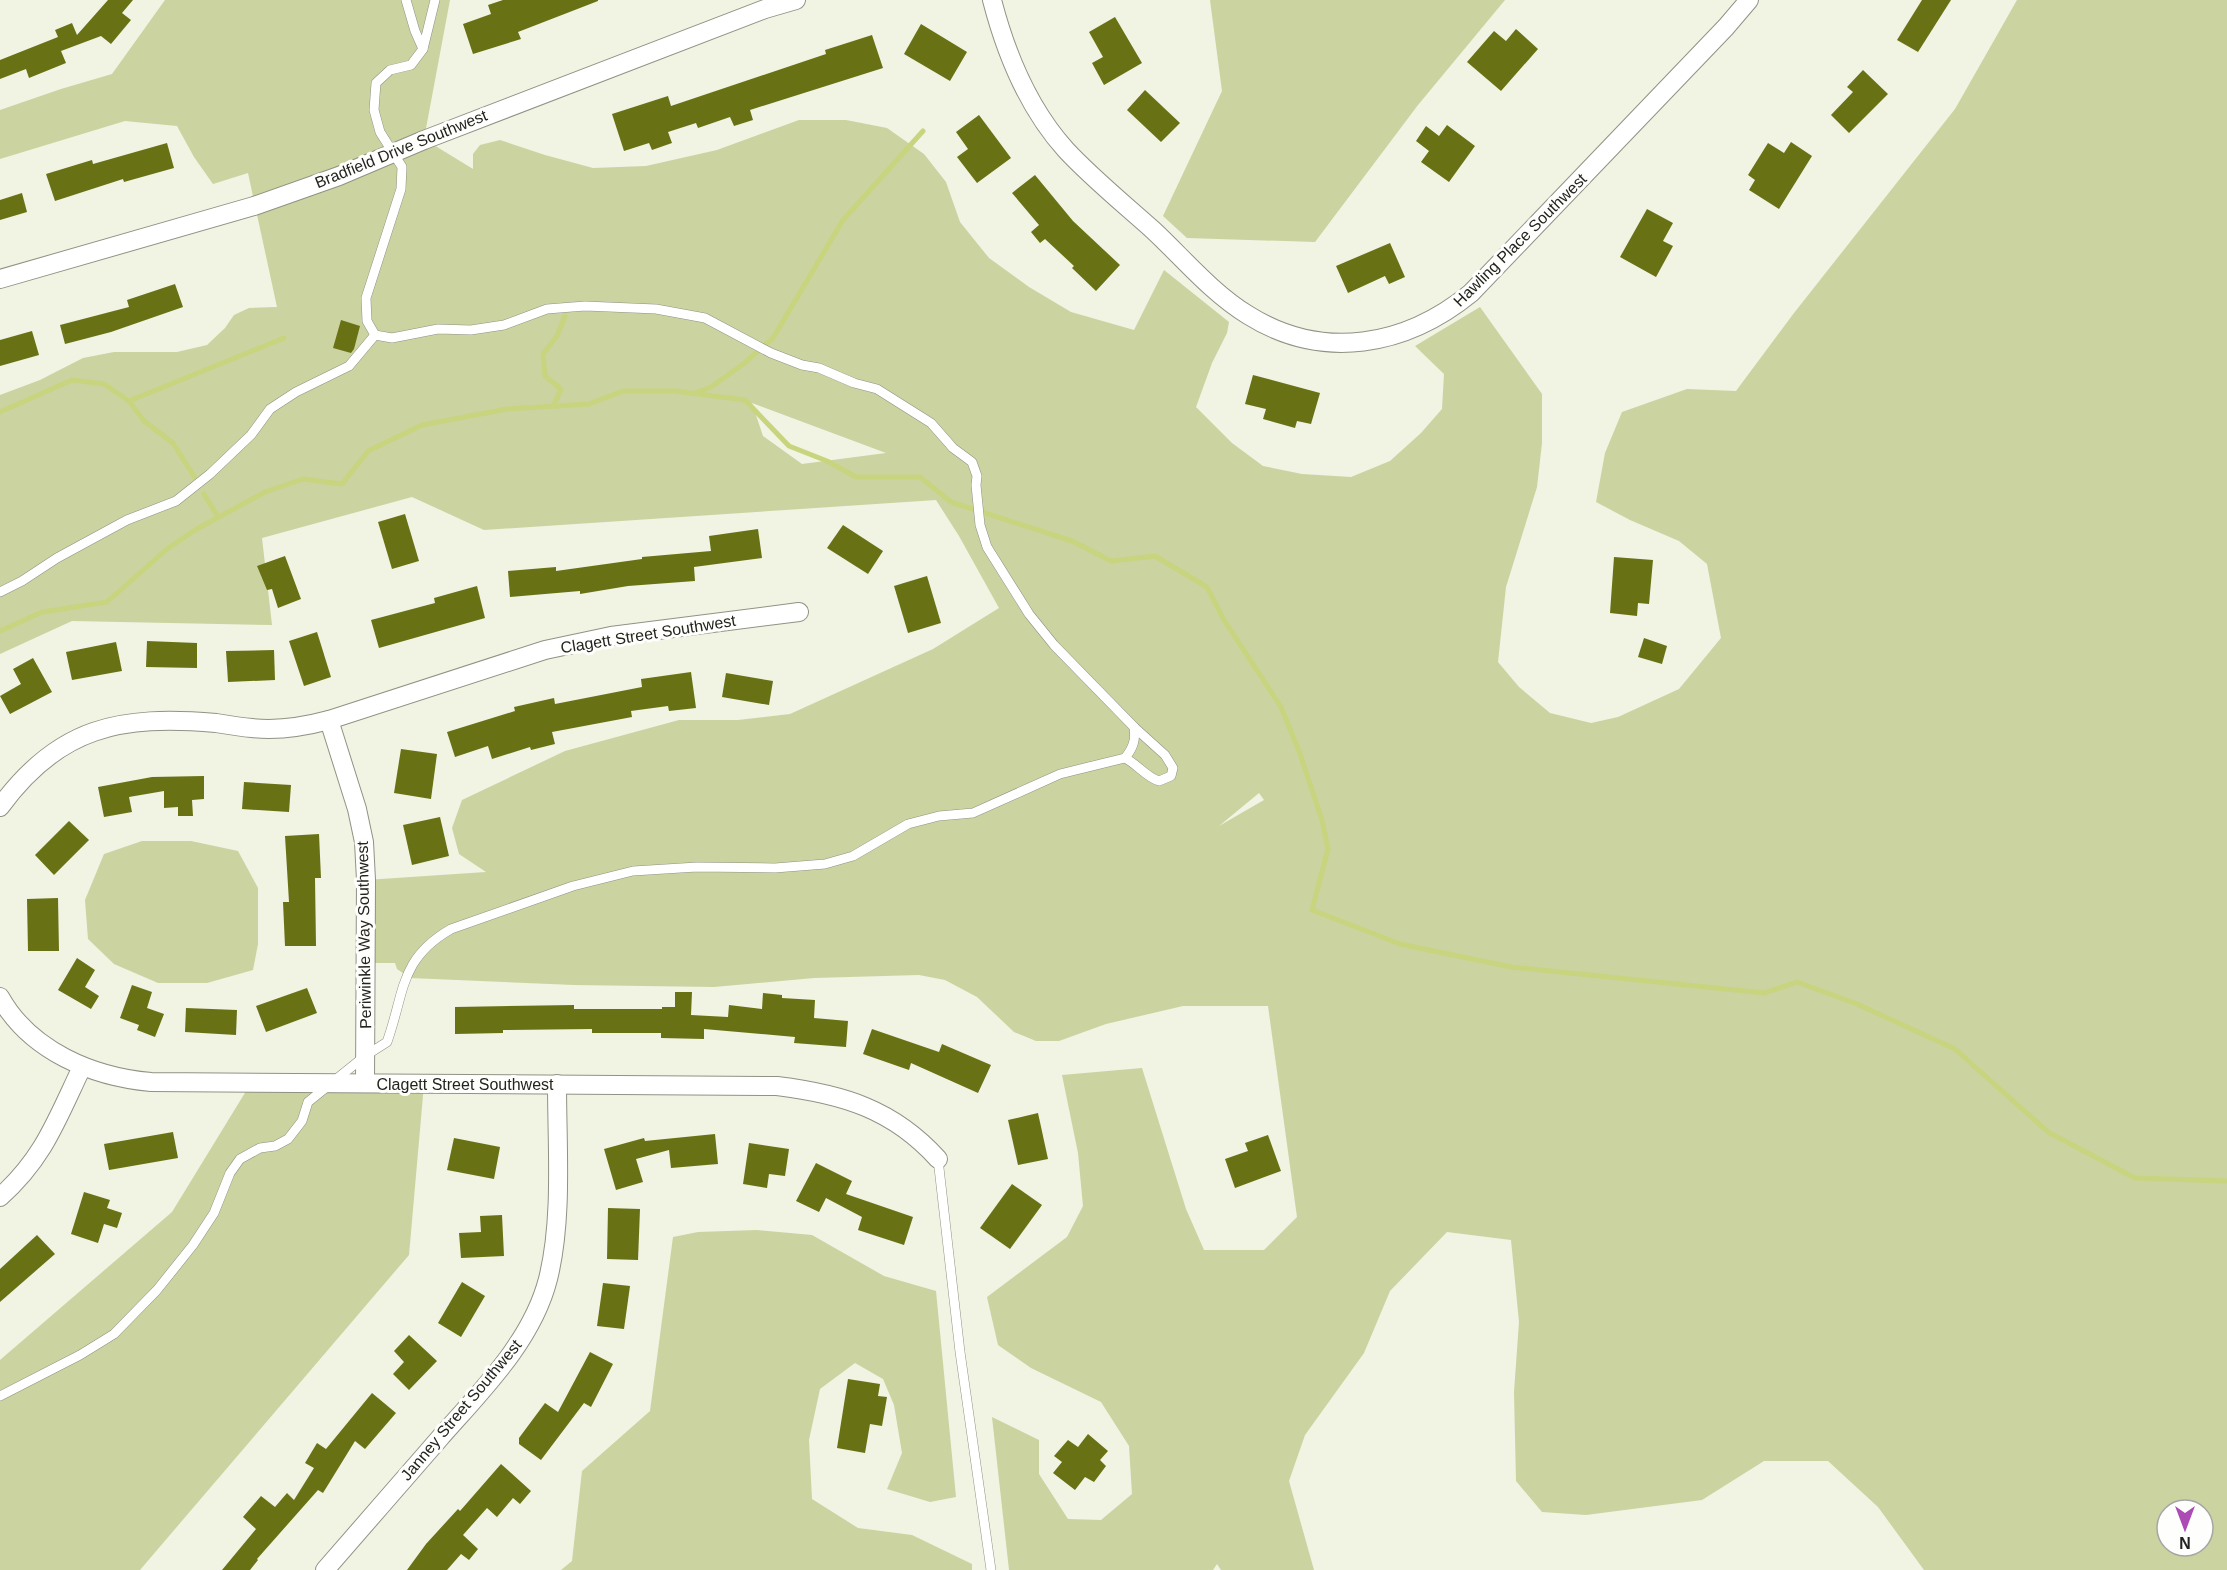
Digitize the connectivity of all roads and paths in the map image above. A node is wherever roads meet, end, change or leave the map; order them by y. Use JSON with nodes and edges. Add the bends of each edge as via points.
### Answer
{"nodes":[{"id":1,"x":406,"y":0,"type":"edge"},
{"id":2,"x":435,"y":0,"type":"edge"},
{"id":3,"x":796,"y":0,"type":"edge"},
{"id":4,"x":992,"y":0,"type":"edge"},
{"id":5,"x":1749,"y":0,"type":"edge"},
{"id":6,"x":423,"y":49,"type":"junction"},
{"id":7,"x":392,"y":153,"type":"junction"},
{"id":8,"x":0,"y":279,"type":"edge"},
{"id":9,"x":375,"y":335,"type":"junction"},
{"id":10,"x":0,"y":592,"type":"edge"},
{"id":11,"x":799,"y":612,"type":"dead end"},
{"id":12,"x":329,"y":720,"type":"junction"},
{"id":13,"x":1134,"y":727,"type":"junction"},
{"id":14,"x":1125,"y":758,"type":"junction"},
{"id":15,"x":0,"y":807,"type":"edge"},
{"id":16,"x":0,"y":998,"type":"edge"},
{"id":17,"x":365,"y":1056,"type":"junction"},
{"id":18,"x":82,"y":1067,"type":"junction"},
{"id":19,"x":334,"y":1083,"type":"junction"},
{"id":20,"x":365,"y":1083,"type":"junction"},
{"id":21,"x":557,"y":1084,"type":"junction"},
{"id":22,"x":938,"y":1160,"type":"joint"},
{"id":23,"x":0,"y":1197,"type":"edge"},
{"id":24,"x":0,"y":1396,"type":"edge"},
{"id":25,"x":325,"y":1570,"type":"edge"},
{"id":26,"x":991,"y":1570,"type":"edge"}],
"edges":[{"from":1,"to":6,"type":"lane"},
{"from":2,"to":6,"type":"lane"},
{"from":3,"to":7,"type":"street","name":"Bradfield Drive Southwest"},
{"from":4,"to":5,"type":"street","name":"Hawling Place Southwest","via":[[1013,64],[1040,116],[1066,150],[1246,314],[1294,336],[1346,343],[1373,340],[1423,325],[1471,293]]},
{"from":6,"to":7,"type":"lane","via":[[411,65],[390,70],[376,83],[374,110]]},
{"from":7,"to":8,"type":"street","name":"Bradfield Drive Southwest","via":[[254,206]]},
{"from":7,"to":9,"type":"lane","via":[[402,167],[401,189],[366,298],[367,321]]},
{"from":9,"to":10,"type":"lane","via":[[349,366],[270,409],[251,435],[176,501],[127,520]]},
{"from":9,"to":13,"type":"lane","via":[[392,338],[438,328],[471,330],[504,325],[547,309],[656,309],[705,318],[771,353],[878,389],[931,423],[972,462],[977,476],[980,525],[987,547],[1029,614],[1054,645]]},
{"from":11,"to":12,"type":"street","name":"Clagett Street Southwest","via":[[610,636],[545,650]]},
{"from":12,"to":15,"type":"street","name":"Clagett Street Southwest","via":[[280,729],[169,720],[129,722],[59,747],[34,766]]},
{"from":12,"to":17,"type":"street","name":"Periwinkle Way Southwest","via":[[364,842]]},
{"from":13,"to":14,"type":"lane","via":[[1134,741]]},
{"from":13,"to":14,"type":"lane","via":[[1165,755],[1173,768],[1171,776],[1159,781]]},
{"from":14,"to":17,"type":"lane","via":[[1060,774],[974,813],[908,824],[853,856],[825,864],[633,872],[573,886],[451,930],[436,938],[412,963],[387,1042]]},
{"from":16,"to":18,"type":"street","name":"Clagett Street Southwest","via":[[36,1038]]},
{"from":17,"to":19,"type":"lane"},
{"from":17,"to":20,"type":"street","name":"Periwinkle Way Southwest"},
{"from":18,"to":19,"type":"street","name":"Clagett Street Southwest","via":[[127,1080],[151,1082]]},
{"from":18,"to":23,"type":"street","via":[[46,1144],[26,1173]]},
{"from":19,"to":20,"type":"street","name":"Clagett Street Southwest"},
{"from":19,"to":24,"type":"lane","via":[[308,1102],[302,1120],[288,1139],[240,1159],[204,1229],[157,1290],[114,1334]]},
{"from":20,"to":21,"type":"street","name":"Clagett Street Southwest"},
{"from":21,"to":22,"type":"street","name":"Clagett Street Southwest","via":[[777,1086],[812,1090],[860,1103],[883,1114],[903,1126]]},
{"from":21,"to":25,"type":"street","name":"Janney Street Southwest","via":[[554,1236],[548,1279],[536,1312],[490,1381]]},
{"from":22,"to":26,"type":"lane"}]}
